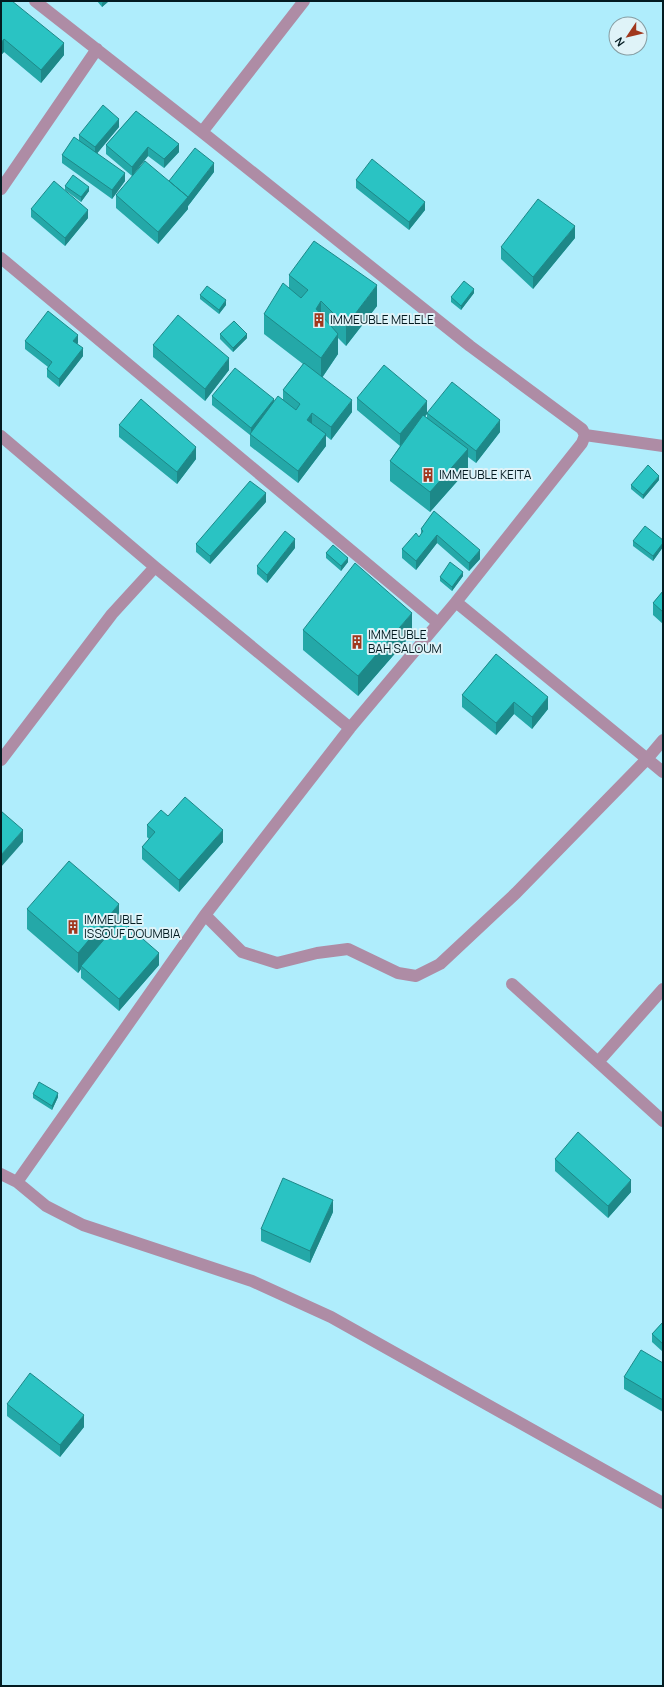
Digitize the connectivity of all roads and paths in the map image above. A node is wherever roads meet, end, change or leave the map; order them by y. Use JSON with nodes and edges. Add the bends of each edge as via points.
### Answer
{"nodes":[{"id":1,"x":35,"y":1,"type":"edge"},
{"id":2,"x":304,"y":1,"type":"edge"},
{"id":3,"x":97,"y":49,"type":"junction"},
{"id":4,"x":202,"y":132,"type":"junction"},
{"id":5,"x":1,"y":189,"type":"edge"},
{"id":6,"x":1,"y":258,"type":"edge"},
{"id":7,"x":585,"y":435,"type":"junction"},
{"id":8,"x":1,"y":436,"type":"edge"},
{"id":9,"x":663,"y":446,"type":"edge"},
{"id":10,"x":155,"y":567,"type":"junction"},
{"id":11,"x":456,"y":602,"type":"junction"},
{"id":12,"x":438,"y":623,"type":"junction"},
{"id":13,"x":350,"y":728,"type":"junction"},
{"id":14,"x":663,"y":740,"type":"edge"},
{"id":15,"x":647,"y":759,"type":"junction"},
{"id":16,"x":1,"y":760,"type":"edge"},
{"id":17,"x":663,"y":772,"type":"edge"},
{"id":18,"x":205,"y":915,"type":"junction"},
{"id":19,"x":512,"y":984,"type":"dead end"},
{"id":20,"x":663,"y":989,"type":"edge"},
{"id":21,"x":598,"y":1062,"type":"junction"},
{"id":22,"x":663,"y":1121,"type":"edge"},
{"id":23,"x":1,"y":1174,"type":"edge"},
{"id":24,"x":17,"y":1182,"type":"junction"},
{"id":25,"x":663,"y":1502,"type":"edge"}],
"edges":[{"from":1,"to":3,"type":"street"},
{"from":2,"to":4,"type":"street"},
{"from":3,"to":4,"type":"street"},
{"from":3,"to":5,"type":"street"},
{"from":4,"to":7,"type":"street","via":[[470,346],[582,429]]},
{"from":6,"to":12,"type":"street"},
{"from":7,"to":9,"type":"street"},
{"from":7,"to":11,"type":"street"},
{"from":8,"to":10,"type":"street"},
{"from":10,"to":13,"type":"street"},
{"from":10,"to":16,"type":"street","via":[[112,614]]},
{"from":11,"to":12,"type":"street"},
{"from":11,"to":15,"type":"street"},
{"from":12,"to":13,"type":"street"},
{"from":13,"to":18,"type":"street"},
{"from":14,"to":15,"type":"street"},
{"from":15,"to":17,"type":"street"},
{"from":15,"to":18,"type":"street","via":[[516,893],[440,964],[416,976],[398,973],[348,949],[317,953],[277,963],[242,952]]},
{"from":18,"to":24,"type":"street"},
{"from":19,"to":21,"type":"street"},
{"from":20,"to":21,"type":"street"},
{"from":21,"to":22,"type":"street"},
{"from":23,"to":24,"type":"street"},
{"from":24,"to":25,"type":"street","via":[[46,1206],[83,1225],[252,1281],[331,1316]]}]}
